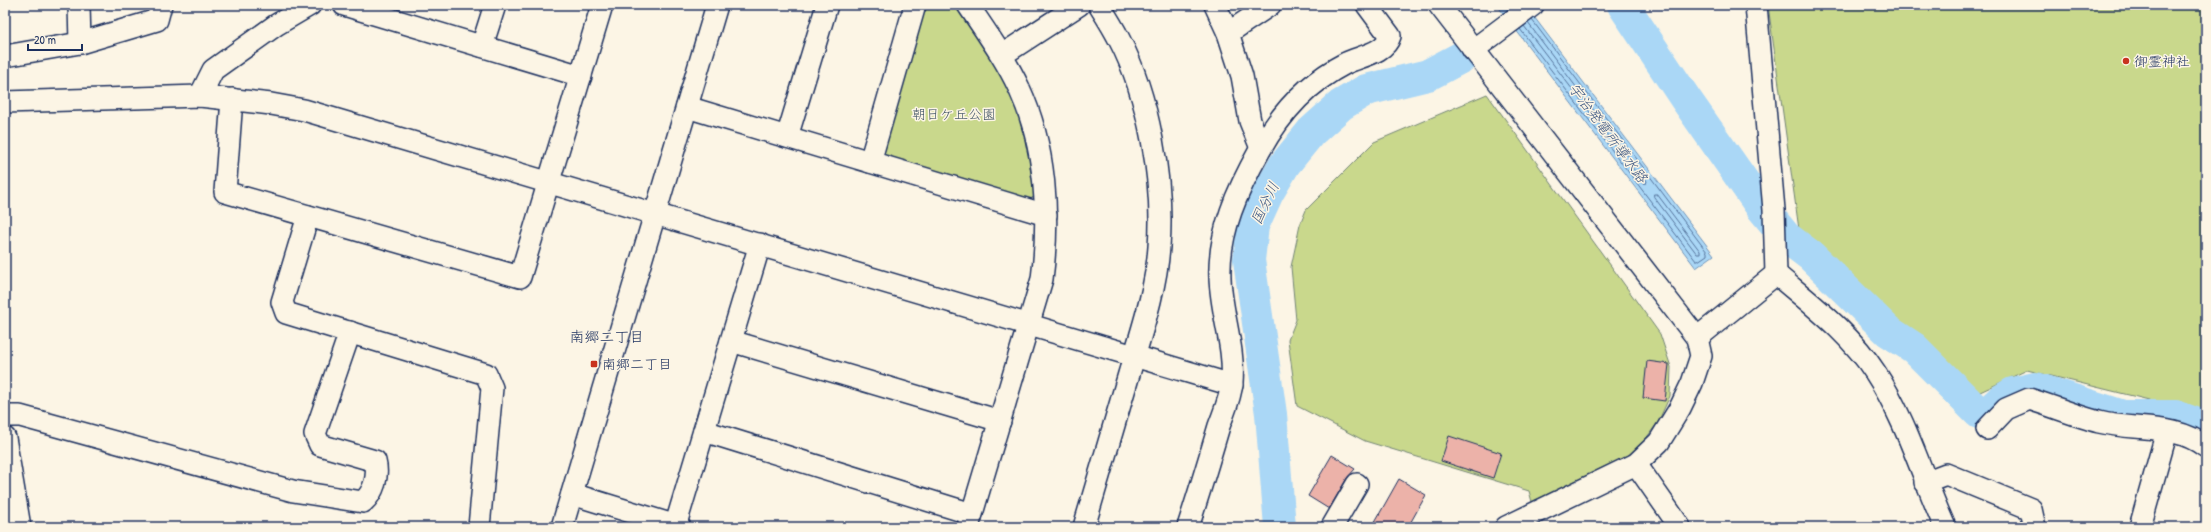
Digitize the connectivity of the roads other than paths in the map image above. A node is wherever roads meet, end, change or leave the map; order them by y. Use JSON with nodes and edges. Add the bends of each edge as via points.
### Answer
{"nodes":[{"id":1,"x":79,"y":5,"type":"edge"},
{"id":2,"x":161,"y":5,"type":"edge"},
{"id":3,"x":310,"y":5,"type":"edge"},
{"id":4,"x":344,"y":5,"type":"edge"},
{"id":5,"x":495,"y":5,"type":"edge"},
{"id":6,"x":602,"y":5,"type":"edge"},
{"id":7,"x":717,"y":5,"type":"edge"},
{"id":8,"x":827,"y":5,"type":"edge"},
{"id":9,"x":915,"y":5,"type":"edge"},
{"id":10,"x":968,"y":5,"type":"edge"},
{"id":11,"x":1079,"y":5,"type":"edge"},
{"id":12,"x":1099,"y":5,"type":"edge"},
{"id":13,"x":1215,"y":5,"type":"edge"},
{"id":14,"x":1270,"y":5,"type":"edge"},
{"id":15,"x":1368,"y":5,"type":"edge"},
{"id":16,"x":1439,"y":5,"type":"edge"},
{"id":17,"x":1533,"y":5,"type":"edge"},
{"id":18,"x":1756,"y":5,"type":"edge"},
{"id":19,"x":1228,"y":33,"type":"junction"},
{"id":20,"x":80,"y":43,"type":"junction"},
{"id":21,"x":482,"y":46,"type":"junction"},
{"id":22,"x":1473,"y":50,"type":"junction"},
{"id":23,"x":1002,"y":55,"type":"junction"},
{"id":24,"x":5,"y":56,"type":"edge"},
{"id":25,"x":581,"y":76,"type":"junction"},
{"id":26,"x":200,"y":96,"type":"junction"},
{"id":27,"x":232,"y":99,"type":"junction"},
{"id":28,"x":5,"y":102,"type":"edge"},
{"id":29,"x":687,"y":107,"type":"junction"},
{"id":30,"x":787,"y":137,"type":"junction"},
{"id":31,"x":1261,"y":148,"type":"junction"},
{"id":32,"x":870,"y":162,"type":"junction"},
{"id":33,"x":550,"y":182,"type":"junction"},
{"id":34,"x":655,"y":213,"type":"junction"},
{"id":35,"x":1046,"y":215,"type":"junction"},
{"id":36,"x":308,"y":216,"type":"junction"},
{"id":37,"x":760,"y":244,"type":"junction"},
{"id":38,"x":1776,"y":274,"type":"junction"},
{"id":39,"x":1030,"y":324,"type":"junction"},
{"id":40,"x":350,"y":332,"type":"junction"},
{"id":41,"x":1697,"y":338,"type":"junction"},
{"id":42,"x":731,"y":341,"type":"junction"},
{"id":43,"x":1134,"y":356,"type":"junction"},
{"id":44,"x":1232,"y":384,"type":"junction"},
{"id":45,"x":5,"y":416,"type":"edge"},
{"id":46,"x":1000,"y":421,"type":"junction"},
{"id":47,"x":1987,"y":429,"type":"dead end"},
{"id":48,"x":2167,"y":431,"type":"junction"},
{"id":49,"x":704,"y":432,"type":"junction"},
{"id":50,"x":5,"y":438,"type":"edge"},
{"id":51,"x":2206,"y":447,"type":"edge"},
{"id":52,"x":1636,"y":464,"type":"junction"},
{"id":53,"x":9,"y":478,"type":"edge"},
{"id":54,"x":1926,"y":482,"type":"junction"},
{"id":55,"x":1357,"y":484,"type":"dead end"},
{"id":56,"x":572,"y":494,"type":"junction"},
{"id":57,"x":970,"y":521,"type":"edge"},
{"id":58,"x":1514,"y":525,"type":"edge"},
{"id":59,"x":20,"y":527,"type":"edge"},
{"id":60,"x":479,"y":527,"type":"edge"},
{"id":61,"x":562,"y":527,"type":"edge"},
{"id":62,"x":677,"y":527,"type":"edge"},
{"id":63,"x":1084,"y":527,"type":"edge"},
{"id":64,"x":1188,"y":527,"type":"edge"},
{"id":65,"x":1332,"y":527,"type":"edge"},
{"id":66,"x":1680,"y":527,"type":"edge"},
{"id":67,"x":1945,"y":527,"type":"edge"},
{"id":68,"x":2034,"y":527,"type":"edge"},
{"id":69,"x":2140,"y":527,"type":"edge"}],
"edges":[{"from":1,"to":20,"type":"street"},
{"from":2,"to":20,"type":"street","via":[[157,20]]},
{"from":3,"to":26,"type":"street","via":[[276,25],[213,70]]},
{"from":4,"to":21,"type":"street"},
{"from":5,"to":21,"type":"street"},
{"from":6,"to":25,"type":"street"},
{"from":7,"to":29,"type":"street"},
{"from":8,"to":30,"type":"street"},
{"from":9,"to":32,"type":"street"},
{"from":10,"to":23,"type":"street"},
{"from":11,"to":23,"type":"street"},
{"from":12,"to":43,"type":"street","via":[[1120,40],[1136,80],[1153,146],[1158,190],[1159,248],[1148,308]]},
{"from":13,"to":19,"type":"street"},
{"from":14,"to":19,"type":"street"},
{"from":15,"to":31,"type":"street","via":[[1390,36],[1388,43],[1314,83],[1289,109]]},
{"from":16,"to":22,"type":"street"},
{"from":17,"to":22,"type":"street"},
{"from":18,"to":38,"type":"street","via":[[1774,210]]},
{"from":19,"to":31,"type":"street","via":[[1242,76],[1250,121]]},
{"from":20,"to":24,"type":"street"},
{"from":21,"to":25,"type":"street"},
{"from":22,"to":41,"type":"street"},
{"from":23,"to":35,"type":"street","via":[[1030,117],[1040,160]]},
{"from":25,"to":33,"type":"street"},
{"from":26,"to":27,"type":"street"},
{"from":26,"to":28,"type":"street"},
{"from":27,"to":33,"type":"street","via":[[304,110]]},
{"from":27,"to":36,"type":"street","via":[[225,192]]},
{"from":29,"to":30,"type":"street"},
{"from":29,"to":34,"type":"street"},
{"from":30,"to":32,"type":"street"},
{"from":31,"to":44,"type":"street","via":[[1243,181],[1224,229],[1220,278],[1233,358]]},
{"from":32,"to":35,"type":"street"},
{"from":33,"to":34,"type":"street"},
{"from":33,"to":36,"type":"street","via":[[520,277]]},
{"from":34,"to":37,"type":"street"},
{"from":34,"to":56,"type":"street"},
{"from":35,"to":39,"type":"street","via":[[1042,279]]},
{"from":36,"to":40,"type":"street","via":[[282,302],[286,313]]},
{"from":37,"to":39,"type":"street"},
{"from":37,"to":42,"type":"street"},
{"from":38,"to":41,"type":"street"},
{"from":38,"to":54,"type":"street","via":[[1845,334],[1875,371],[1895,407]]},
{"from":39,"to":43,"type":"street"},
{"from":39,"to":46,"type":"street"},
{"from":40,"to":45,"type":"street","via":[[315,434],[320,446],[375,461],[378,471],[371,495],[363,502],[293,491],[20,416]]},
{"from":40,"to":60,"type":"street","via":[[486,374],[492,388]]},
{"from":41,"to":52,"type":"street","via":[[1701,356],[1680,408],[1659,442]]},
{"from":42,"to":46,"type":"street"},
{"from":42,"to":49,"type":"street"},
{"from":43,"to":44,"type":"street"},
{"from":43,"to":63,"type":"street"},
{"from":44,"to":64,"type":"street"},
{"from":46,"to":57,"type":"street"},
{"from":47,"to":48,"type":"street","via":[[2006,409],[2029,399],[2099,422]]},
{"from":48,"to":51,"type":"street","via":[[2176,431],[2196,439]]},
{"from":48,"to":69,"type":"street"},
{"from":49,"to":57,"type":"street"},
{"from":49,"to":62,"type":"street"},
{"from":50,"to":53,"type":"street"},
{"from":52,"to":58,"type":"street"},
{"from":52,"to":66,"type":"street"},
{"from":53,"to":59,"type":"street"},
{"from":54,"to":67,"type":"street"},
{"from":54,"to":68,"type":"street","via":[[1946,474],[2031,509]]},
{"from":55,"to":65,"type":"street"},
{"from":56,"to":61,"type":"street"},
{"from":56,"to":62,"type":"street"}]}
